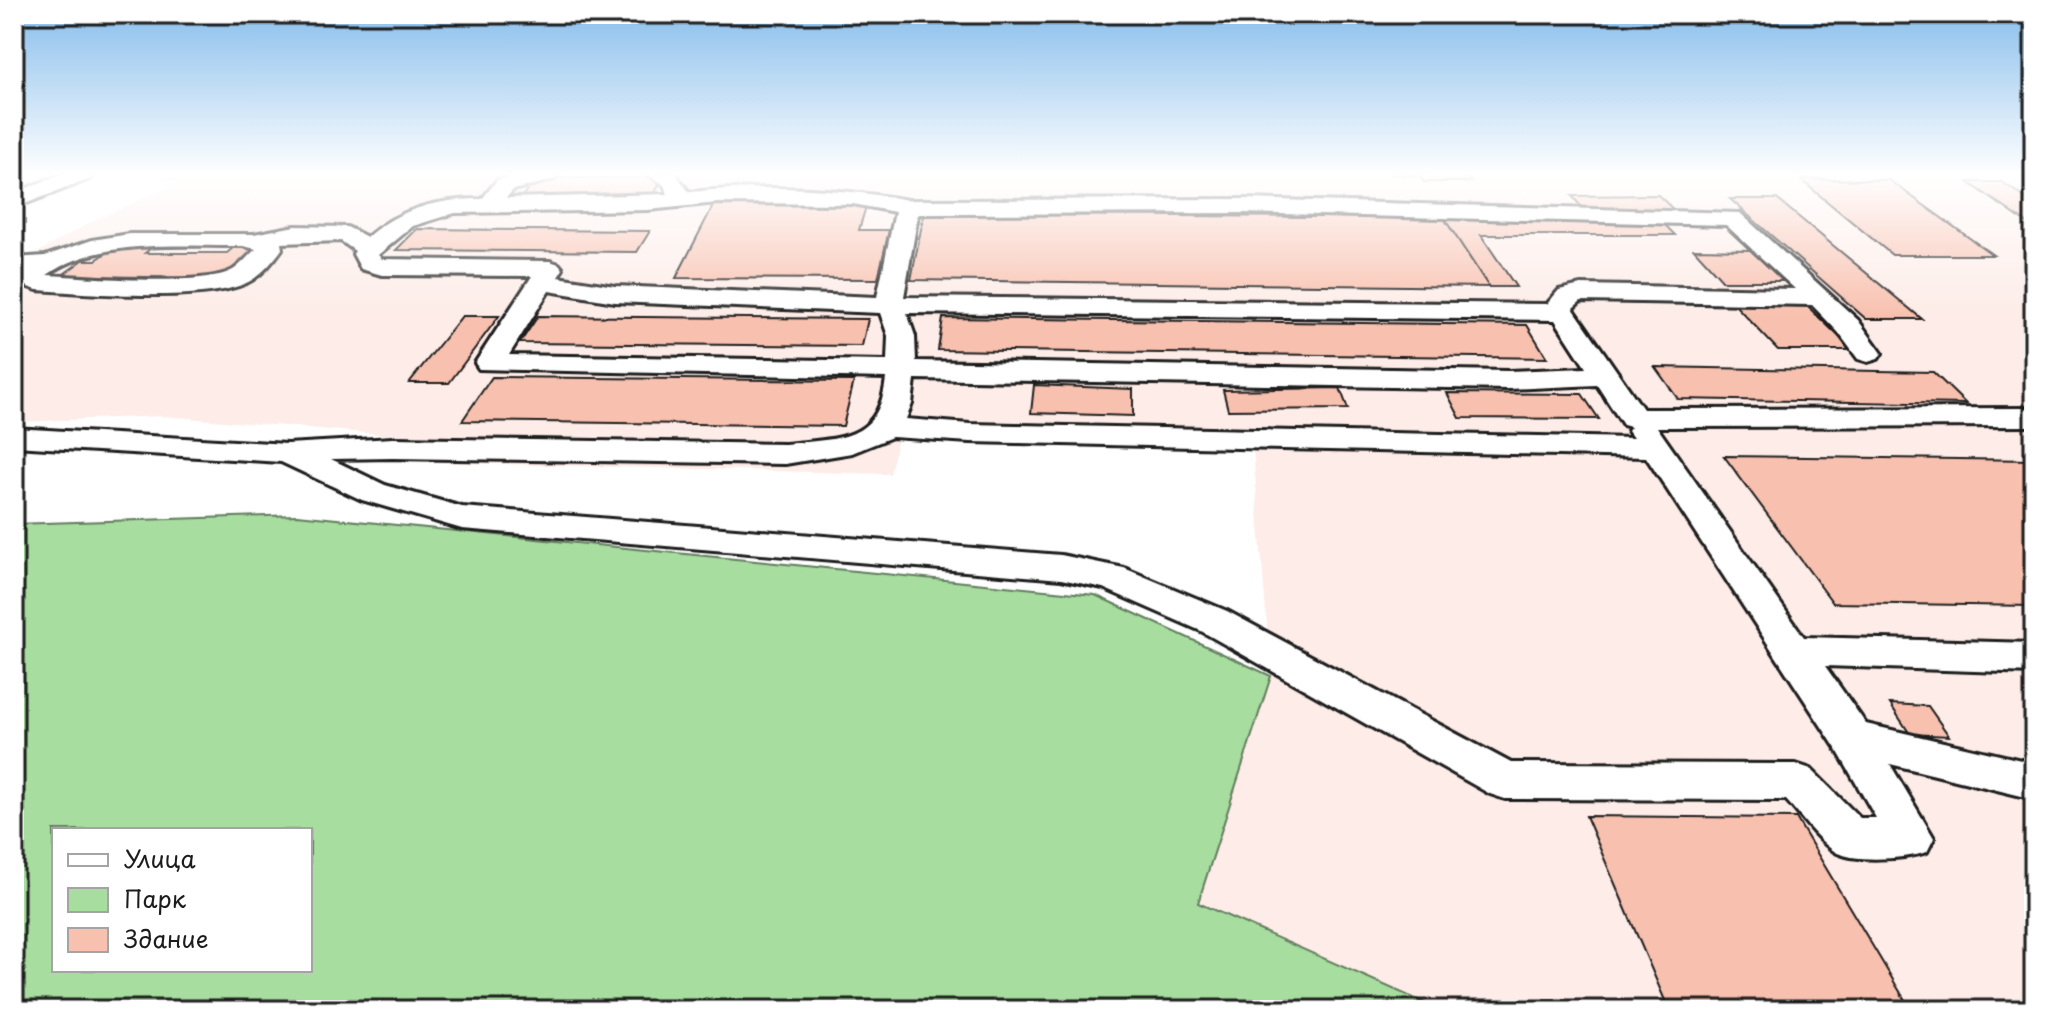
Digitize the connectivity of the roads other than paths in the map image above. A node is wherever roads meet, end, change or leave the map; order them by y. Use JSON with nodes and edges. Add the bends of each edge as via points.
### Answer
{"nodes":[{"id":1,"x":402,"y":222,"type":"edge"},
{"id":2,"x":905,"y":222,"type":"edge"},
{"id":3,"x":1736,"y":222,"type":"edge"},
{"id":4,"x":259,"y":240,"type":"junction"},
{"id":5,"x":369,"y":250,"type":"junction"},
{"id":6,"x":48,"y":263,"type":"junction"},
{"id":7,"x":14,"y":266,"type":"edge"},
{"id":8,"x":543,"y":282,"type":"junction"},
{"id":9,"x":1819,"y":297,"type":"junction"},
{"id":10,"x":889,"y":305,"type":"junction"},
{"id":11,"x":1562,"y":312,"type":"junction"},
{"id":12,"x":1868,"y":353,"type":"dead end"},
{"id":13,"x":901,"y":368,"type":"junction"},
{"id":14,"x":1605,"y":376,"type":"junction"},
{"id":15,"x":2034,"y":417,"type":"edge"},
{"id":16,"x":1634,"y":418,"type":"junction"},
{"id":17,"x":884,"y":427,"type":"junction"},
{"id":18,"x":14,"y":437,"type":"edge"},
{"id":19,"x":1656,"y":448,"type":"junction"},
{"id":20,"x":282,"y":452,"type":"junction"},
{"id":21,"x":1793,"y":651,"type":"junction"},
{"id":22,"x":2034,"y":658,"type":"edge"},
{"id":23,"x":1852,"y":738,"type":"junction"},
{"id":24,"x":2034,"y":781,"type":"edge"}],
"edges":[{"from":1,"to":5,"type":"street"},
{"from":2,"to":10,"type":"street"},
{"from":3,"to":9,"type":"street"},
{"from":4,"to":5,"type":"street","via":[[295,233],[347,234]]},
{"from":4,"to":6,"type":"street","via":[[130,241]]},
{"from":4,"to":6,"type":"street","via":[[270,249],[260,261],[221,283],[127,288],[37,282],[35,272]]},
{"from":5,"to":8,"type":"street","via":[[365,254],[370,264],[382,267],[550,269]]},
{"from":6,"to":7,"type":"street"},
{"from":8,"to":10,"type":"street","via":[[615,294]]},
{"from":8,"to":13,"type":"street","via":[[489,363]]},
{"from":9,"to":11,"type":"street","via":[[1581,293],[1561,302]]},
{"from":9,"to":12,"type":"street"},
{"from":10,"to":11,"type":"street"},
{"from":10,"to":13,"type":"street","via":[[904,337]]},
{"from":11,"to":14,"type":"street"},
{"from":13,"to":14,"type":"street","via":[[1508,380]]},
{"from":13,"to":17,"type":"street","via":[[891,420]]},
{"from":14,"to":16,"type":"street"},
{"from":15,"to":16,"type":"street"},
{"from":16,"to":19,"type":"street"},
{"from":17,"to":19,"type":"street"},
{"from":17,"to":20,"type":"street","via":[[833,447],[785,454],[393,448]]},
{"from":18,"to":20,"type":"street"},
{"from":19,"to":21,"type":"street"},
{"from":20,"to":23,"type":"street","via":[[406,505],[462,518],[1061,567],[1111,577],[1214,621],[1505,781],[1796,782],[1850,837],[1911,838]]},
{"from":21,"to":22,"type":"street"},
{"from":21,"to":23,"type":"street"},
{"from":23,"to":24,"type":"street"}]}
